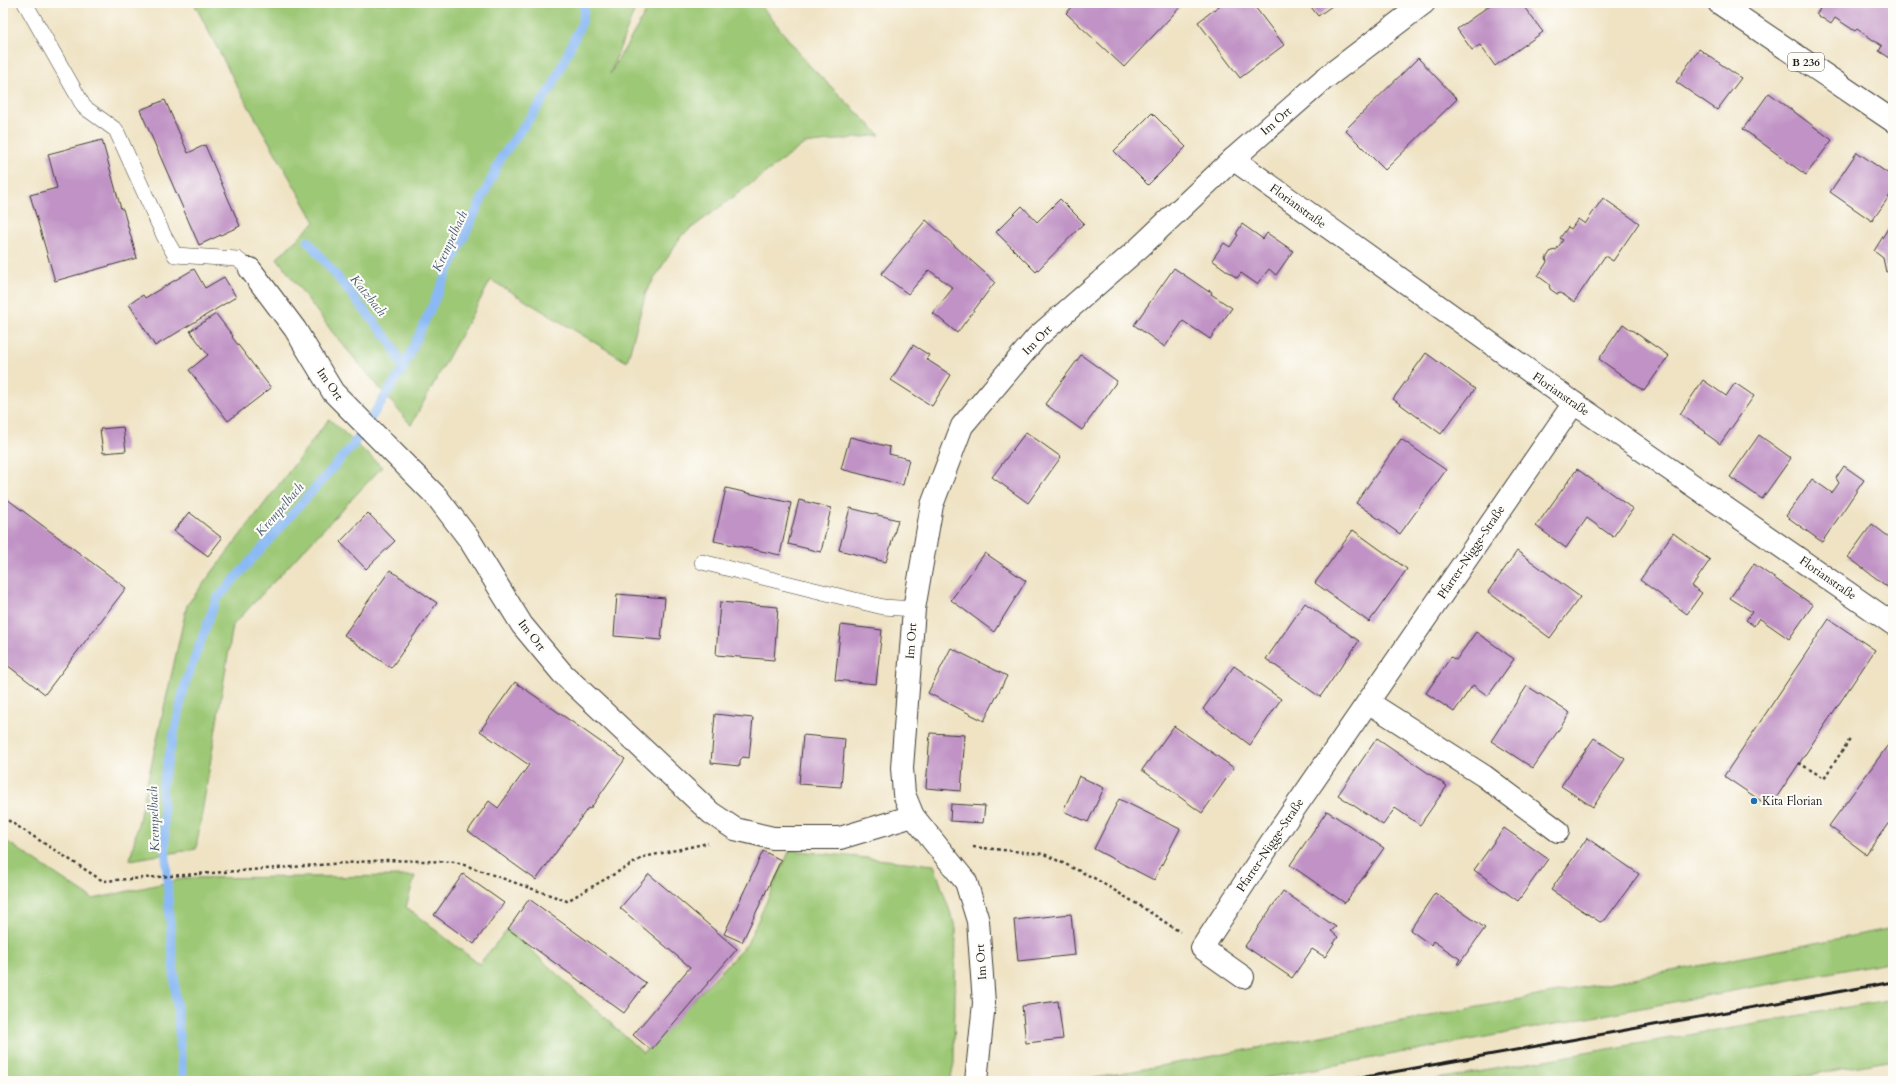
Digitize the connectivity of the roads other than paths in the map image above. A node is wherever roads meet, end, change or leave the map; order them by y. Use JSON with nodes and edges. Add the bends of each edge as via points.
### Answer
{"nodes":[{"id":1,"x":25,"y":3,"type":"edge"},
{"id":2,"x":1424,"y":3,"type":"edge"},
{"id":3,"x":1719,"y":3,"type":"edge"},
{"id":4,"x":1893,"y":121,"type":"edge"},
{"id":5,"x":1233,"y":159,"type":"junction"},
{"id":6,"x":250,"y":269,"type":"joint"},
{"id":7,"x":1574,"y":402,"type":"junction"},
{"id":8,"x":702,"y":562,"type":"dead end"},
{"id":9,"x":914,"y":609,"type":"junction"},
{"id":10,"x":1893,"y":624,"type":"edge"},
{"id":11,"x":1368,"y":702,"type":"junction"},
{"id":12,"x":913,"y":816,"type":"junction"},
{"id":13,"x":1558,"y":831,"type":"dead end"},
{"id":14,"x":1243,"y":977,"type":"dead end"},
{"id":15,"x":976,"y":1081,"type":"edge"}],
"edges":[{"from":1,"to":6,"type":"lane","via":[[84,107],[116,130],[175,255],[237,259]]},
{"from":2,"to":5,"type":"street","name":"Im Ort","via":[[1323,80]]},
{"from":3,"to":4,"type":"street","number":"B 236"},
{"from":5,"to":7,"type":"street","name":"Florianstraße"},
{"from":5,"to":9,"type":"street","name":"Im Ort","via":[[1140,247],[1037,337],[962,426],[932,505]]},
{"from":6,"to":12,"type":"street","name":"Im Ort","via":[[295,329],[333,392],[437,497],[469,539],[522,625],[562,673],[711,813],[735,829],[773,838],[840,838]]},
{"from":7,"to":10,"type":"street","name":"Florianstraße"},
{"from":7,"to":11,"type":"street","name":"Pfarrer-Nigge-Straße"},
{"from":8,"to":9,"type":"lane","via":[[883,607]]},
{"from":9,"to":12,"type":"street","name":"Im Ort","via":[[902,768],[904,794]]},
{"from":11,"to":13,"type":"street","via":[[1484,776]]},
{"from":11,"to":14,"type":"street","name":"Pfarrer-Nigge-Straße","via":[[1202,948]]},
{"from":12,"to":15,"type":"street","name":"Im Ort","via":[[966,882],[978,921],[984,1003]]}]}
